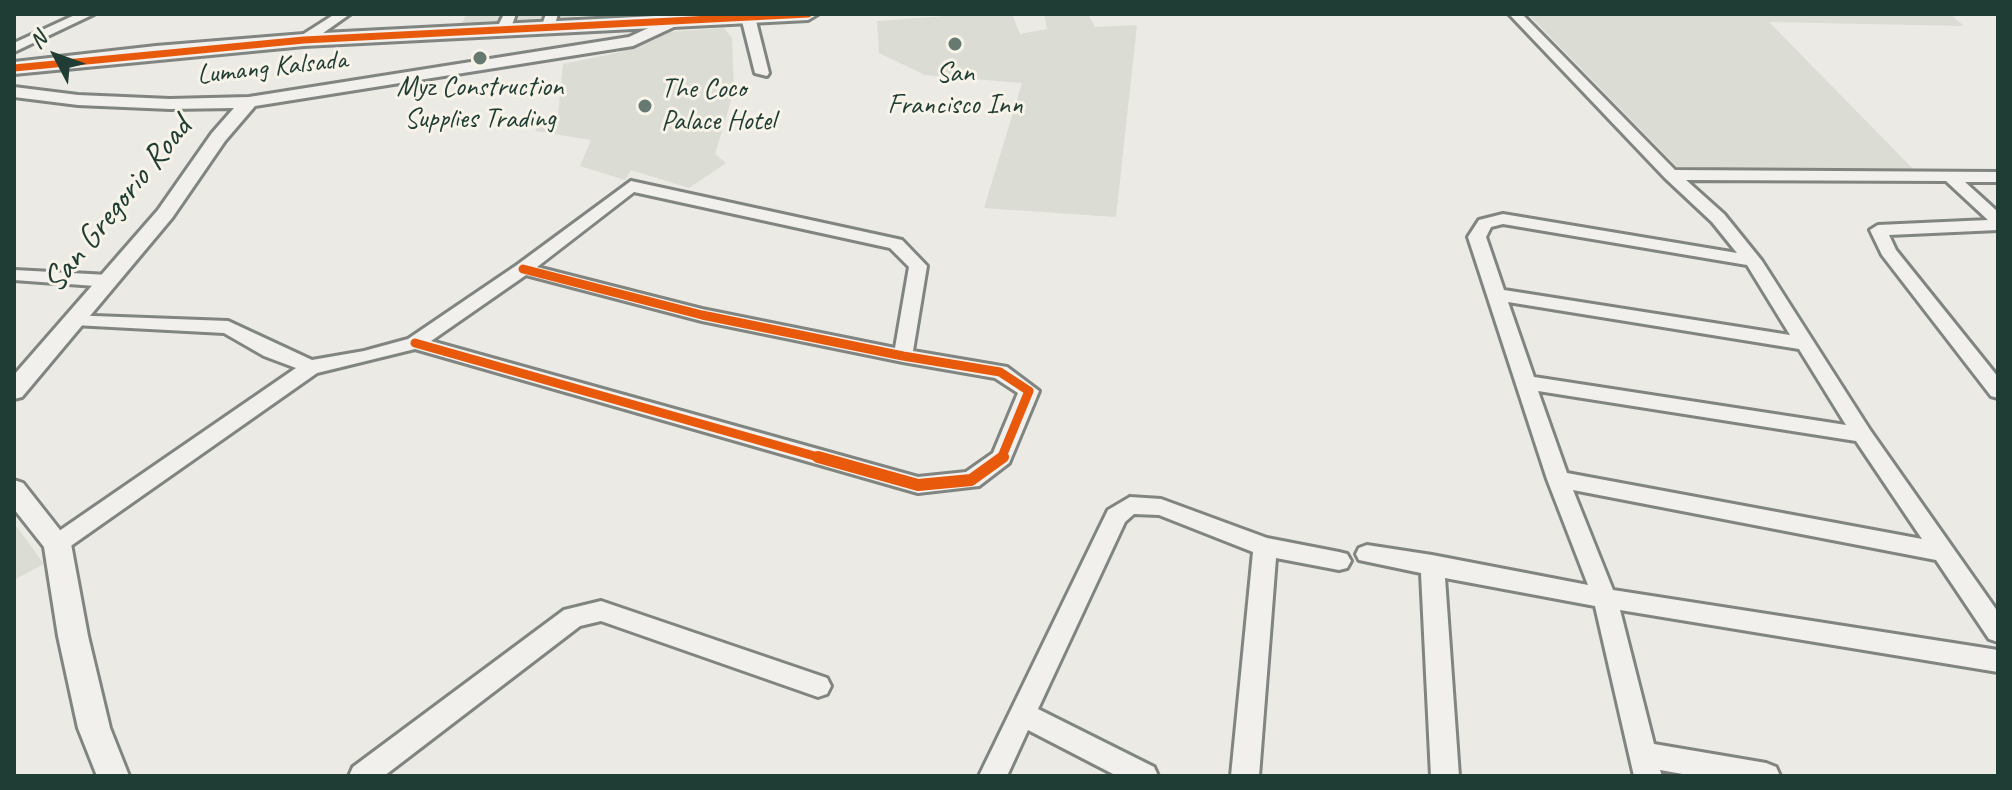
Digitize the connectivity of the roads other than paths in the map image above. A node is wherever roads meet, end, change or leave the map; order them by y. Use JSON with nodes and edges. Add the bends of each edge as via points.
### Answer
{"nodes":[{"id":1,"x":88,"y":14,"type":"edge"},
{"id":2,"x":344,"y":14,"type":"edge"},
{"id":3,"x":808,"y":14,"type":"edge"},
{"id":4,"x":1515,"y":14,"type":"edge"},
{"id":5,"x":748,"y":17,"type":"junction"},
{"id":6,"x":550,"y":21,"type":"edge"},
{"id":7,"x":506,"y":22,"type":"edge"},
{"id":8,"x":672,"y":22,"type":"junction"},
{"id":9,"x":304,"y":40,"type":"junction"},
{"id":10,"x":14,"y":48,"type":"edge"},
{"id":11,"x":14,"y":68,"type":"edge"},
{"id":12,"x":762,"y":73,"type":"dead end"},
{"id":13,"x":14,"y":92,"type":"edge"},
{"id":14,"x":249,"y":102,"type":"junction"},
{"id":15,"x":1671,"y":175,"type":"junction"},
{"id":16,"x":1951,"y":177,"type":"junction"},
{"id":17,"x":1980,"y":177,"type":"junction"},
{"id":18,"x":1998,"y":177,"type":"edge"},
{"id":19,"x":1998,"y":195,"type":"edge"},
{"id":20,"x":1998,"y":223,"type":"edge"},
{"id":21,"x":1753,"y":261,"type":"junction"},
{"id":22,"x":523,"y":269,"type":"junction"},
{"id":23,"x":14,"y":275,"type":"edge"},
{"id":24,"x":109,"y":281,"type":"junction"},
{"id":25,"x":1498,"y":295,"type":"junction"},
{"id":26,"x":74,"y":319,"type":"junction"},
{"id":27,"x":415,"y":343,"type":"junction"},
{"id":28,"x":1805,"y":344,"type":"junction"},
{"id":29,"x":903,"y":356,"type":"junction"},
{"id":30,"x":311,"y":367,"type":"junction"},
{"id":31,"x":1525,"y":382,"type":"junction"},
{"id":32,"x":14,"y":391,"type":"edge"},
{"id":33,"x":1998,"y":391,"type":"edge"},
{"id":34,"x":1863,"y":435,"type":"junction"},
{"id":35,"x":1558,"y":479,"type":"junction"},
{"id":36,"x":14,"y":490,"type":"edge"},
{"id":37,"x":57,"y":544,"type":"junction"},
{"id":38,"x":1265,"y":547,"type":"junction"},
{"id":39,"x":1942,"y":552,"type":"junction"},
{"id":40,"x":1367,"y":554,"type":"dead end"},
{"id":41,"x":1339,"y":561,"type":"dead end"},
{"id":42,"x":1432,"y":564,"type":"junction"},
{"id":43,"x":1605,"y":598,"type":"junction"},
{"id":44,"x":1998,"y":632,"type":"edge"},
{"id":45,"x":1998,"y":661,"type":"edge"},
{"id":46,"x":818,"y":686,"type":"dead end"},
{"id":47,"x":1021,"y":714,"type":"junction"},
{"id":48,"x":1646,"y":766,"type":"edge"},
{"id":49,"x":113,"y":776,"type":"edge"},
{"id":50,"x":363,"y":776,"type":"edge"},
{"id":51,"x":993,"y":776,"type":"edge"},
{"id":52,"x":1144,"y":776,"type":"edge"},
{"id":53,"x":1245,"y":776,"type":"edge"},
{"id":54,"x":1445,"y":776,"type":"edge"},
{"id":55,"x":1766,"y":776,"type":"edge"}],
"edges":[{"from":1,"to":10,"type":"street"},
{"from":2,"to":9,"type":"street"},
{"from":3,"to":5,"type":"main road"},
{"from":4,"to":15,"type":"street"},
{"from":5,"to":8,"type":"main road"},
{"from":5,"to":12,"type":"street"},
{"from":6,"to":7,"type":"main road"},
{"from":6,"to":8,"type":"main road"},
{"from":7,"to":9,"type":"main road"},
{"from":8,"to":14,"type":"street","name":"Lumang Kalsada","via":[[633,41]]},
{"from":9,"to":11,"type":"main road"},
{"from":13,"to":14,"type":"street","name":"Lumang Kalsada","via":[[124,102]]},
{"from":14,"to":24,"type":"street","name":"San Gregorio Road"},
{"from":15,"to":16,"type":"street"},
{"from":15,"to":21,"type":"street","via":[[1718,218]]},
{"from":16,"to":17,"type":"street"},
{"from":16,"to":20,"type":"street"},
{"from":17,"to":18,"type":"street"},
{"from":17,"to":19,"type":"street"},
{"from":20,"to":33,"type":"street","via":[[1878,230],[1888,251]]},
{"from":21,"to":25,"type":"street","via":[[1503,219],[1485,224],[1477,237]]},
{"from":21,"to":28,"type":"street"},
{"from":22,"to":27,"type":"street"},
{"from":22,"to":29,"type":"street","via":[[702,315]]},
{"from":22,"to":29,"type":"street","via":[[631,186],[896,244],[918,266]]},
{"from":23,"to":24,"type":"street"},
{"from":24,"to":26,"type":"street","name":"San Gregorio Road"},
{"from":25,"to":28,"type":"street"},
{"from":25,"to":31,"type":"street"},
{"from":26,"to":30,"type":"street","via":[[228,327]]},
{"from":26,"to":32,"type":"street","name":"San Gregorio Road"},
{"from":27,"to":29,"type":"street","via":[[918,485],[971,480],[1002,458],[1029,391],[1000,372]]},
{"from":27,"to":30,"type":"street"},
{"from":28,"to":34,"type":"street"},
{"from":30,"to":37,"type":"street"},
{"from":31,"to":34,"type":"street"},
{"from":31,"to":35,"type":"street"},
{"from":34,"to":39,"type":"street"},
{"from":35,"to":39,"type":"street"},
{"from":35,"to":43,"type":"street"},
{"from":36,"to":37,"type":"street"},
{"from":37,"to":49,"type":"street","via":[[94,728]]},
{"from":38,"to":41,"type":"street"},
{"from":38,"to":47,"type":"street","via":[[1161,507],[1130,505],[1116,516]]},
{"from":38,"to":53,"type":"street"},
{"from":39,"to":44,"type":"street"},
{"from":40,"to":42,"type":"street"},
{"from":42,"to":43,"type":"street"},
{"from":42,"to":54,"type":"street"},
{"from":43,"to":45,"type":"street"},
{"from":43,"to":48,"type":"street"},
{"from":46,"to":50,"type":"street","via":[[601,611],[573,617]]},
{"from":47,"to":51,"type":"street"},
{"from":47,"to":52,"type":"street"},
{"from":48,"to":55,"type":"street"}]}
